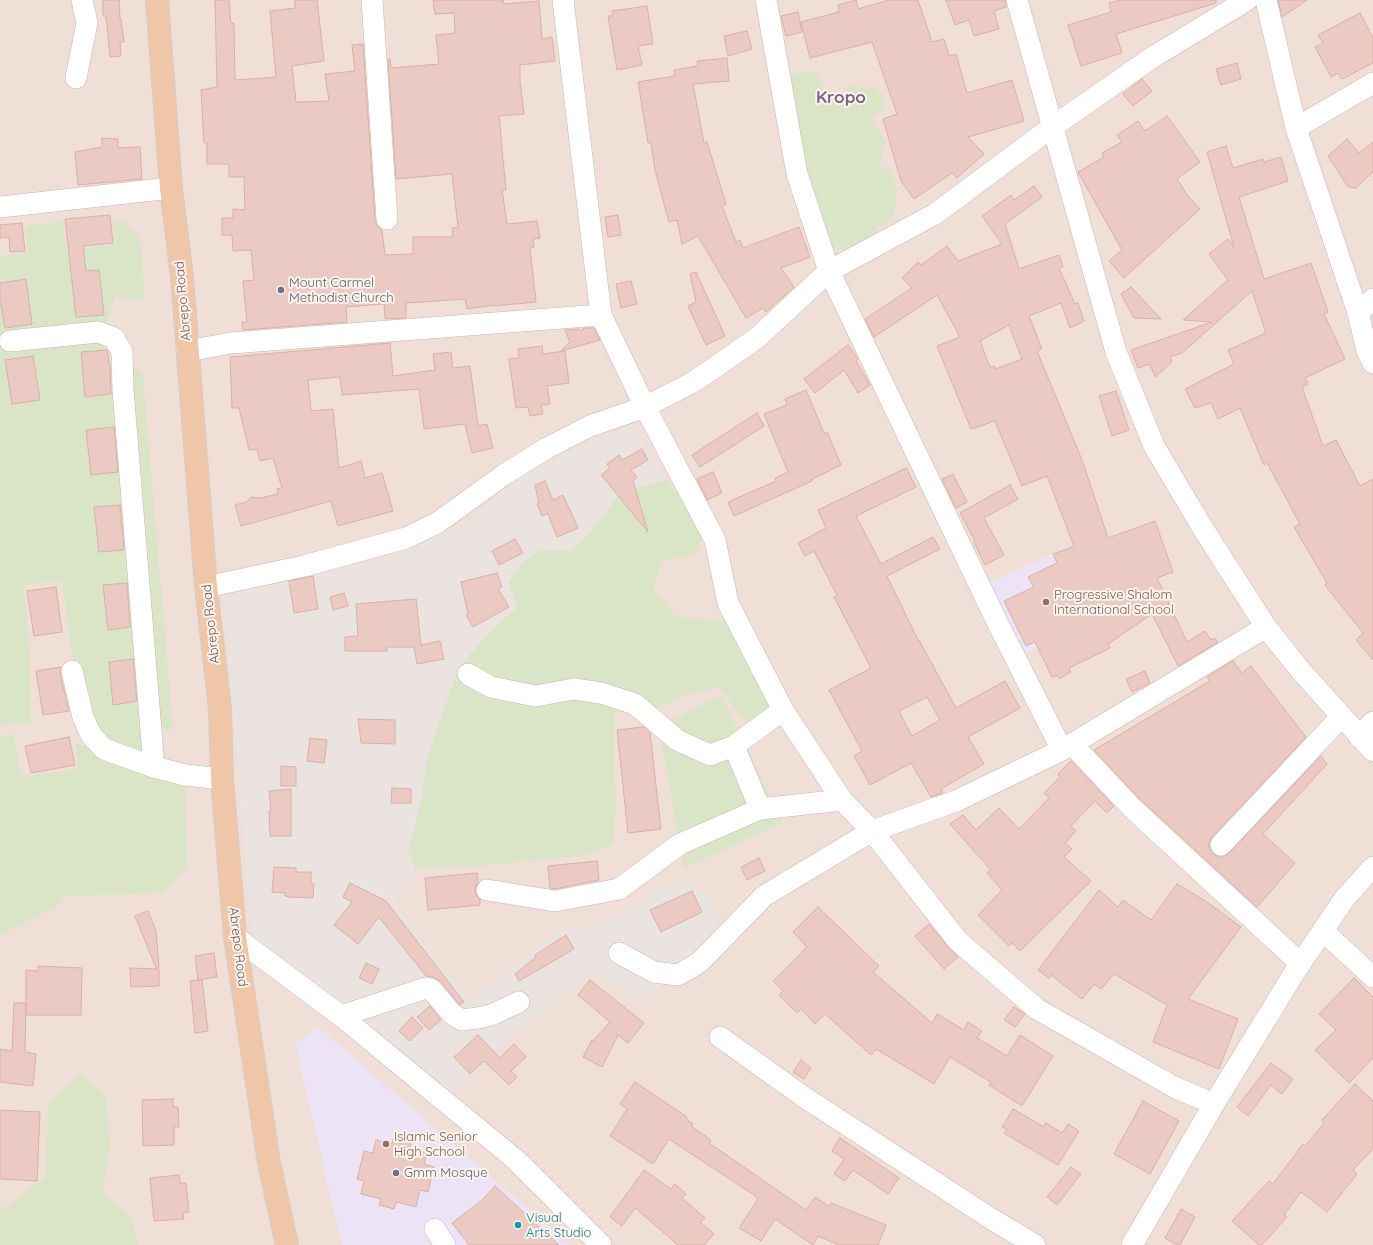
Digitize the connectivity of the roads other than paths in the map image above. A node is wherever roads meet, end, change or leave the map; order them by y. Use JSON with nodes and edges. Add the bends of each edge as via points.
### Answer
{"nodes":[{"id":1,"x":82,"y":0,"type":"edge"},
{"id":2,"x":157,"y":0,"type":"edge"},
{"id":3,"x":372,"y":0,"type":"edge"},
{"id":4,"x":563,"y":0,"type":"edge"},
{"id":5,"x":766,"y":0,"type":"edge"},
{"id":6,"x":1017,"y":0,"type":"edge"},
{"id":7,"x":1247,"y":0,"type":"edge"},
{"id":8,"x":1266,"y":0,"type":"edge"},
{"id":9,"x":76,"y":78,"type":"dead end"},
{"id":10,"x":1373,"y":82,"type":"edge"},
{"id":11,"x":1052,"y":127,"type":"junction"},
{"id":12,"x":1296,"y":128,"type":"junction"},
{"id":13,"x":171,"y":188,"type":"junction"},
{"id":14,"x":0,"y":207,"type":"edge"},
{"id":15,"x":387,"y":219,"type":"dead end"},
{"id":16,"x":829,"y":271,"type":"junction"},
{"id":17,"x":1373,"y":299,"type":"edge"},
{"id":18,"x":1358,"y":313,"type":"junction"},
{"id":19,"x":601,"y":315,"type":"junction"},
{"id":20,"x":10,"y":341,"type":"dead end"},
{"id":21,"x":187,"y":351,"type":"junction"},
{"id":22,"x":1373,"y":364,"type":"edge"},
{"id":23,"x":645,"y":407,"type":"junction"},
{"id":24,"x":206,"y":586,"type":"junction"},
{"id":25,"x":1266,"y":627,"type":"junction"},
{"id":26,"x":72,"y":671,"type":"dead end"},
{"id":27,"x":468,"y":674,"type":"dead end"},
{"id":28,"x":783,"y":710,"type":"junction"},
{"id":29,"x":1341,"y":717,"type":"junction"},
{"id":30,"x":1373,"y":722,"type":"edge"},
{"id":31,"x":1366,"y":744,"type":"edge"},
{"id":32,"x":734,"y":746,"type":"junction"},
{"id":33,"x":1067,"y":747,"type":"junction"},
{"id":34,"x":154,"y":767,"type":"junction"},
{"id":35,"x":222,"y":780,"type":"junction"},
{"id":36,"x":842,"y":800,"type":"junction"},
{"id":37,"x":760,"y":809,"type":"junction"},
{"id":38,"x":872,"y":831,"type":"junction"},
{"id":39,"x":1221,"y":846,"type":"dead end"},
{"id":40,"x":1373,"y":867,"type":"edge"},
{"id":41,"x":487,"y":890,"type":"dead end"},
{"id":42,"x":1323,"y":931,"type":"junction"},
{"id":43,"x":235,"y":937,"type":"junction"},
{"id":44,"x":619,"y":953,"type":"dead end"},
{"id":45,"x":1300,"y":964,"type":"junction"},
{"id":46,"x":1373,"y":977,"type":"edge"},
{"id":47,"x":519,"y":1002,"type":"dead end"},
{"id":48,"x":341,"y":1016,"type":"junction"},
{"id":49,"x":720,"y":1037,"type":"dead end"},
{"id":50,"x":1214,"y":1104,"type":"junction"},
{"id":51,"x":287,"y":1245,"type":"edge"},
{"id":52,"x":601,"y":1245,"type":"edge"},
{"id":53,"x":1035,"y":1245,"type":"edge"},
{"id":54,"x":1132,"y":1245,"type":"edge"}],
"edges":[{"from":1,"to":9,"type":"street","via":[[87,23]]},
{"from":2,"to":13,"type":"main road","name":"Abrepo Road"},
{"from":3,"to":15,"type":"street"},
{"from":4,"to":19,"type":"street"},
{"from":5,"to":16,"type":"street","via":[[797,174]]},
{"from":6,"to":11,"type":"street"},
{"from":7,"to":11,"type":"street","via":[[1153,57]]},
{"from":8,"to":12,"type":"street"},
{"from":10,"to":12,"type":"street"},
{"from":11,"to":16,"type":"street","via":[[935,214]]},
{"from":11,"to":25,"type":"street","via":[[1116,352],[1154,446]]},
{"from":12,"to":18,"type":"street"},
{"from":13,"to":14,"type":"street"},
{"from":13,"to":21,"type":"main road","name":"Abrepo Road","via":[[182,277]]},
{"from":16,"to":23,"type":"street","via":[[757,338],[695,381]]},
{"from":16,"to":33,"type":"street","via":[[999,626]]},
{"from":17,"to":18,"type":"street"},
{"from":18,"to":22,"type":"street"},
{"from":19,"to":21,"type":"street","via":[[231,343]]},
{"from":19,"to":23,"type":"street"},
{"from":20,"to":34,"type":"street","via":[[98,332],[114,338],[122,352]]},
{"from":21,"to":24,"type":"main road","name":"Abrepo Road"},
{"from":23,"to":24,"type":"street","via":[[590,426],[547,448],[504,474],[437,523],[406,538],[304,566]]},
{"from":23,"to":28,"type":"street","via":[[715,540],[728,603]]},
{"from":24,"to":35,"type":"main road","name":"Abrepo Road","via":[[220,709]]},
{"from":25,"to":29,"type":"street"},
{"from":25,"to":33,"type":"street"},
{"from":26,"to":34,"type":"street","via":[[83,717],[91,735],[104,749]]},
{"from":27,"to":32,"type":"street","via":[[491,687],[535,696],[574,689],[601,692],[635,704],[677,740],[710,755]]},
{"from":28,"to":32,"type":"street"},
{"from":28,"to":36,"type":"street"},
{"from":29,"to":31,"type":"street"},
{"from":29,"to":39,"type":"street"},
{"from":30,"to":31,"type":"street"},
{"from":32,"to":37,"type":"street"},
{"from":33,"to":38,"type":"street","via":[[956,801]]},
{"from":33,"to":45,"type":"street"},
{"from":34,"to":35,"type":"street","via":[[185,775]]},
{"from":35,"to":43,"type":"main road","name":"Abrepo Road"},
{"from":36,"to":37,"type":"street"},
{"from":36,"to":38,"type":"street"},
{"from":37,"to":41,"type":"street","via":[[680,844],[619,889],[555,901]]},
{"from":38,"to":44,"type":"street","via":[[764,896],[700,962],[678,976],[654,972]]},
{"from":38,"to":50,"type":"street","via":[[958,941],[1037,1008],[1174,1087]]},
{"from":40,"to":42,"type":"street","via":[[1345,898]]},
{"from":42,"to":45,"type":"street"},
{"from":42,"to":46,"type":"street"},
{"from":43,"to":48,"type":"street"},
{"from":43,"to":51,"type":"main road","name":"Abrepo Road","via":[[270,1163]]},
{"from":45,"to":50,"type":"street"},
{"from":47,"to":48,"type":"street","via":[[491,1015],[462,1020],[452,1014],[431,989],[426,988]]},
{"from":48,"to":52,"type":"street","via":[[516,1160]]},
{"from":49,"to":53,"type":"street","via":[[804,1097]]},
{"from":50,"to":54,"type":"street"}]}
